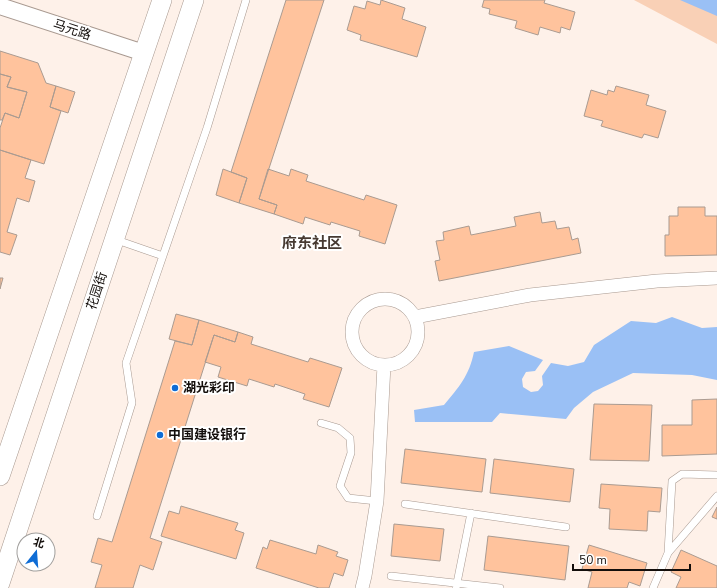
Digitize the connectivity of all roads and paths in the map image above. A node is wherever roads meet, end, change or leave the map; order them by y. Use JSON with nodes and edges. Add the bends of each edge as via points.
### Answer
{"nodes":[{"id":1,"x":162,"y":0,"type":"edge"},
{"id":2,"x":194,"y":0,"type":"edge"},
{"id":3,"x":246,"y":0,"type":"edge"},
{"id":4,"x":0,"y":6,"type":"edge"},
{"id":5,"x":144,"y":53,"type":"junction"},
{"id":6,"x":114,"y":239,"type":"junction"},
{"id":7,"x":163,"y":256,"type":"junction"},
{"id":8,"x":717,"y":278,"type":"edge"},
{"id":9,"x":415,"y":317,"type":"junction"},
{"id":10,"x":384,"y":365,"type":"junction"},
{"id":11,"x":321,"y":423,"type":"dead end"},
{"id":12,"x":717,"y":475,"type":"edge"},
{"id":13,"x":0,"y":476,"type":"edge"},
{"id":14,"x":717,"y":496,"type":"edge"},
{"id":15,"x":377,"y":501,"type":"junction"},
{"id":16,"x":405,"y":504,"type":"dead end"},
{"id":17,"x":471,"y":514,"type":"junction"},
{"id":18,"x":97,"y":516,"type":"dead end"},
{"id":19,"x":566,"y":527,"type":"dead end"},
{"id":20,"x":668,"y":553,"type":"junction"},
{"id":21,"x":391,"y":576,"type":"dead end"},
{"id":22,"x":0,"y":583,"type":"edge"},
{"id":23,"x":456,"y":586,"type":"edge"},
{"id":24,"x":362,"y":588,"type":"edge"},
{"id":25,"x":500,"y":588,"type":"edge"},
{"id":26,"x":653,"y":588,"type":"edge"}],
"edges":[{"from":1,"to":5,"type":"main road"},
{"from":2,"to":6,"type":"main road","name":"花园街"},
{"from":3,"to":7,"type":"lane","via":[[207,128]]},
{"from":4,"to":5,"type":"street","name":"马元路"},
{"from":5,"to":13,"type":"main road"},
{"from":6,"to":7,"type":"lane"},
{"from":6,"to":22,"type":"main road","name":"花园街"},
{"from":7,"to":18,"type":"lane","via":[[126,363],[132,403]]},
{"from":8,"to":9,"type":"street","via":[[657,281],[530,295]]},
{"from":9,"to":10,"type":"street","via":[[418,334],[413,350],[401,361]]},
{"from":9,"to":10,"type":"street","via":[[401,302],[380,299],[370,302],[355,318],[352,339],[357,349],[373,363]]},
{"from":10,"to":15,"type":"street"},
{"from":11,"to":15,"type":"lane","via":[[338,428],[350,438],[351,453],[340,486],[348,498]]},
{"from":12,"to":20,"type":"lane","via":[[682,474],[672,481]]},
{"from":14,"to":20,"type":"lane"},
{"from":15,"to":24,"type":"street"},
{"from":16,"to":17,"type":"lane"},
{"from":17,"to":19,"type":"lane"},
{"from":17,"to":23,"type":"lane"},
{"from":20,"to":26,"type":"lane"},
{"from":21,"to":23,"type":"lane"},
{"from":23,"to":25,"type":"lane"}]}
